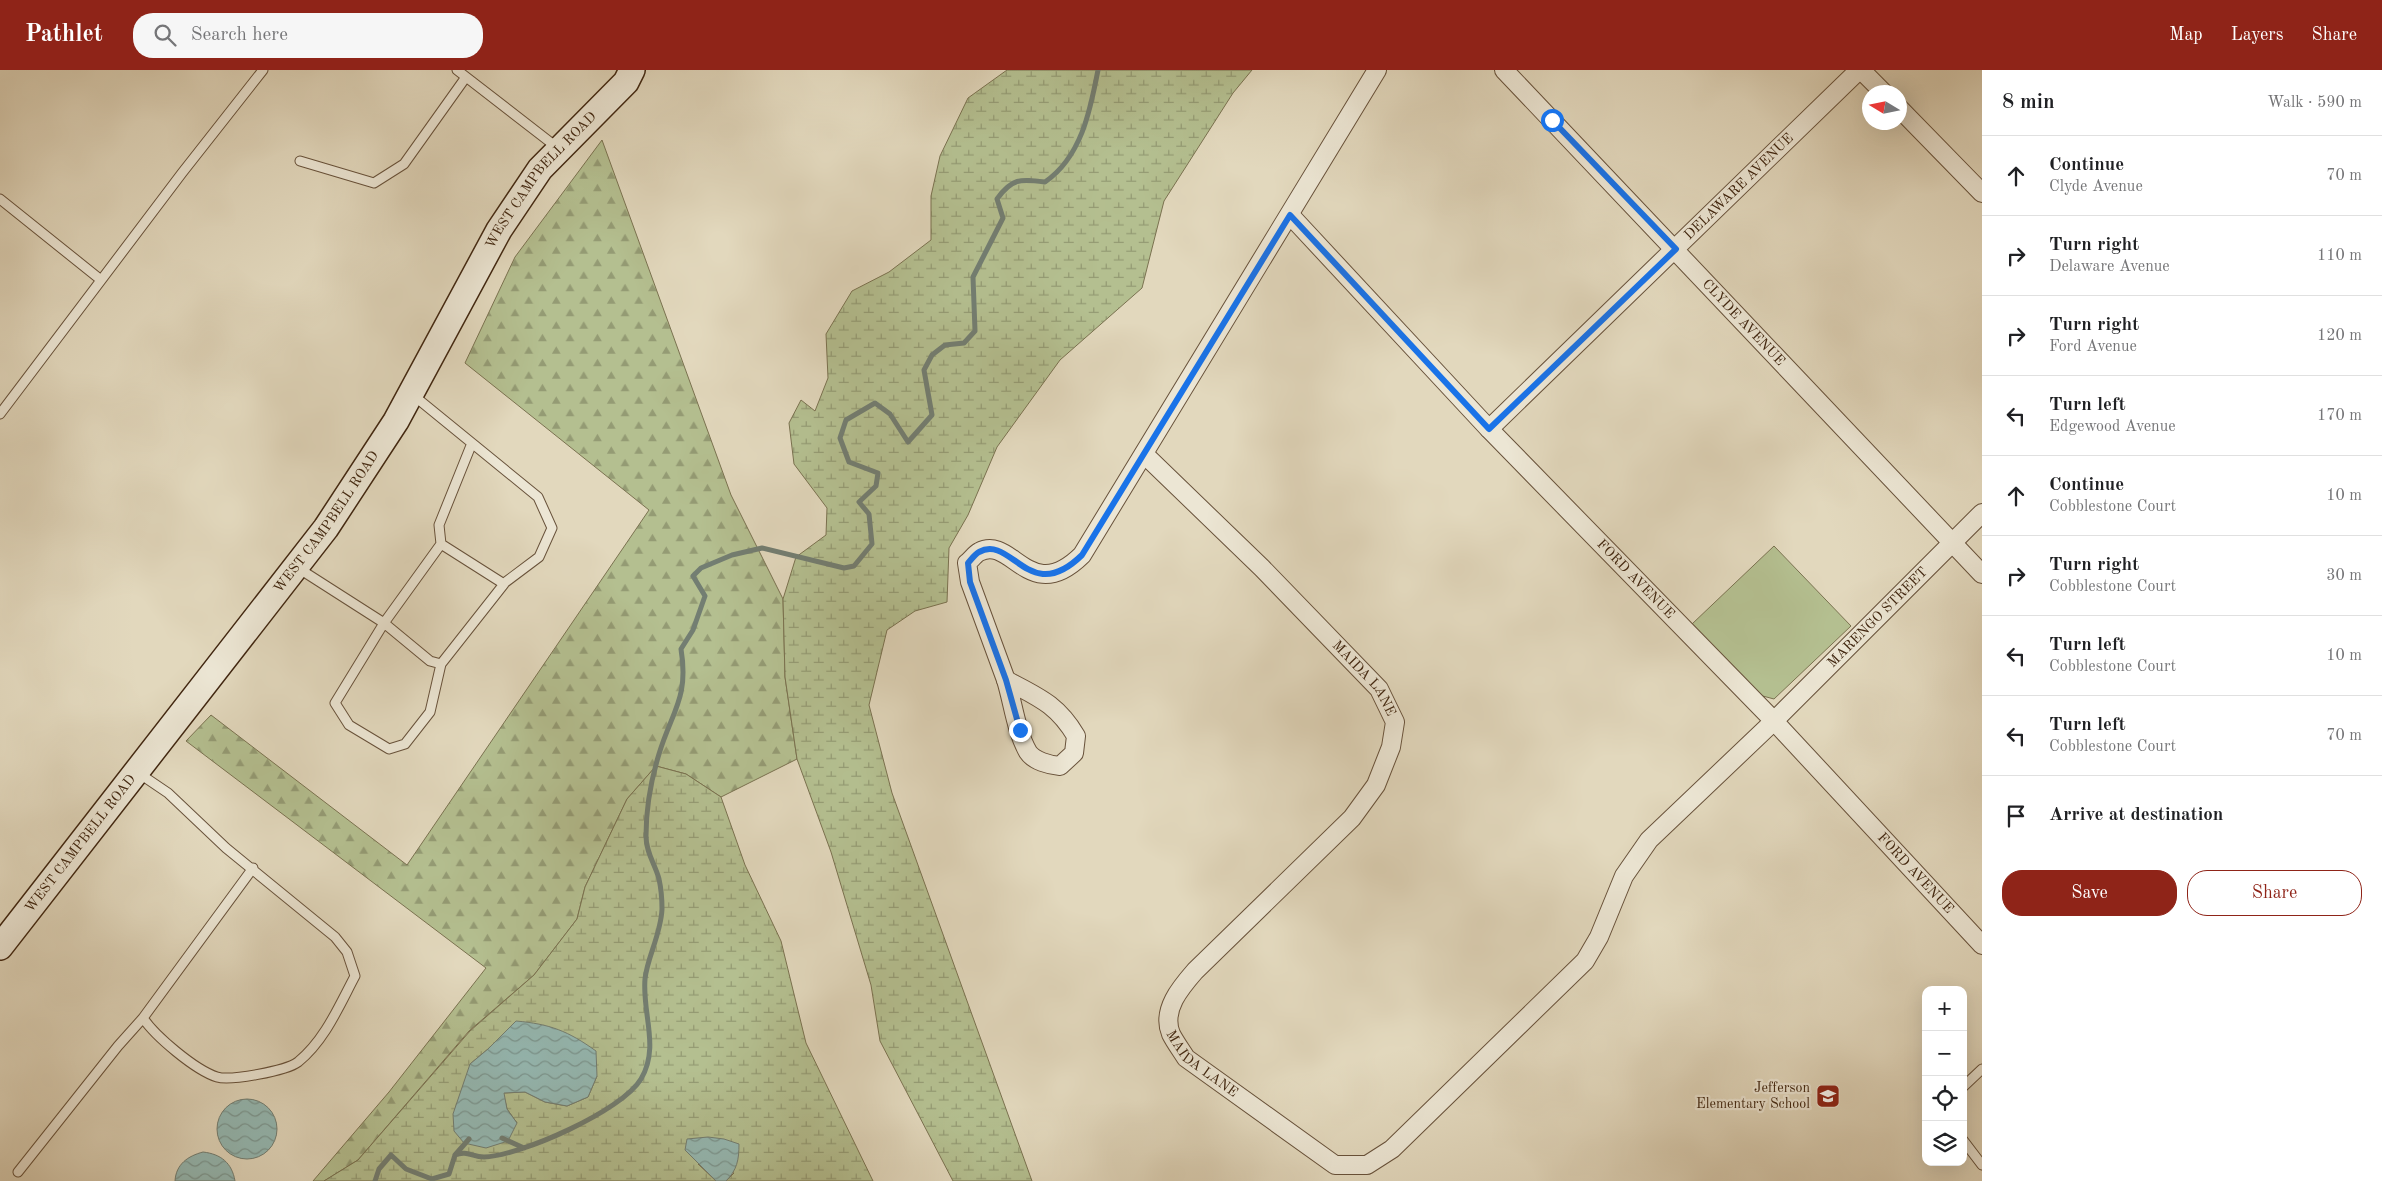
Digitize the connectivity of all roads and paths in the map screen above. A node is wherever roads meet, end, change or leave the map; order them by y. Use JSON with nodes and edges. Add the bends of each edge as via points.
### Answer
{"nodes":[{"id":1,"x":263,"y":70,"type":"edge"},
{"id":2,"x":457,"y":70,"type":"edge"},
{"id":3,"x":1377,"y":70,"type":"edge"},
{"id":4,"x":1504,"y":70,"type":"edge"},
{"id":5,"x":1860,"y":70,"type":"edge"},
{"id":6,"x":629,"y":76,"type":"edge"},
{"id":7,"x":466,"y":77,"type":"junction"},
{"id":8,"x":1876,"y":85,"type":"edge"},
{"id":9,"x":1907,"y":116,"type":"edge"},
{"id":10,"x":559,"y":149,"type":"junction"},
{"id":11,"x":300,"y":161,"type":"dead end"},
{"id":12,"x":1982,"y":193,"type":"edge"},
{"id":13,"x":0,"y":199,"type":"edge"},
{"id":14,"x":1290,"y":215,"type":"junction"},
{"id":15,"x":1676,"y":249,"type":"junction"},
{"id":16,"x":101,"y":280,"type":"junction"},
{"id":17,"x":410,"y":394,"type":"junction"},
{"id":18,"x":0,"y":414,"type":"edge"},
{"id":19,"x":1489,"y":429,"type":"junction"},
{"id":20,"x":472,"y":442,"type":"junction"},
{"id":21,"x":1144,"y":454,"type":"junction"},
{"id":22,"x":1982,"y":514,"type":"edge"},
{"id":23,"x":1952,"y":542,"type":"junction"},
{"id":24,"x":441,"y":544,"type":"junction"},
{"id":25,"x":296,"y":567,"type":"junction"},
{"id":26,"x":1982,"y":574,"type":"edge"},
{"id":27,"x":504,"y":584,"type":"junction"},
{"id":28,"x":384,"y":623,"type":"junction"},
{"id":29,"x":441,"y":664,"type":"junction"},
{"id":30,"x":1006,"y":680,"type":"junction"},
{"id":31,"x":1774,"y":720,"type":"junction"},
{"id":32,"x":136,"y":772,"type":"junction"},
{"id":33,"x":253,"y":868,"type":"junction"},
{"id":34,"x":1982,"y":946,"type":"edge"},
{"id":35,"x":0,"y":947,"type":"edge"},
{"id":36,"x":143,"y":1018,"type":"junction"},
{"id":37,"x":1982,"y":1069,"type":"edge"},
{"id":38,"x":1967,"y":1083,"type":"edge"},
{"id":39,"x":1967,"y":1145,"type":"edge"},
{"id":40,"x":1982,"y":1165,"type":"edge"},
{"id":41,"x":18,"y":1172,"type":"dead end"}],
"edges":[{"from":1,"to":16,"type":"lane"},
{"from":2,"to":7,"type":"lane"},
{"from":3,"to":14,"type":"street"},
{"from":4,"to":15,"type":"street","name":"CLYDE AVENUE"},
{"from":5,"to":8,"type":"street"},
{"from":5,"to":15,"type":"street","name":"DELAWARE AVENUE"},
{"from":6,"to":10,"type":"street","name":"WEST CAMPBELL ROAD"},
{"from":7,"to":10,"type":"lane"},
{"from":7,"to":11,"type":"lane","via":[[404,164],[374,183]]},
{"from":9,"to":12,"type":"street"},
{"from":10,"to":17,"type":"street","name":"WEST CAMPBELL ROAD","via":[[540,169],[499,230]]},
{"from":13,"to":16,"type":"lane"},
{"from":14,"to":19,"type":"street","name":"FORD AVENUE"},
{"from":14,"to":21,"type":"street"},
{"from":15,"to":19,"type":"street","name":"DELAWARE AVENUE"},
{"from":15,"to":23,"type":"street","name":"CLYDE AVENUE"},
{"from":16,"to":18,"type":"lane"},
{"from":17,"to":20,"type":"lane"},
{"from":17,"to":25,"type":"street","name":"WEST CAMPBELL ROAD","via":[[326,528]]},
{"from":19,"to":31,"type":"street","name":"FORD AVENUE"},
{"from":20,"to":24,"type":"lane","via":[[439,525]]},
{"from":20,"to":27,"type":"lane","via":[[538,496],[552,528],[539,557]]},
{"from":21,"to":30,"type":"street","via":[[1082,555],[1068,568],[1040,575],[991,550],[979,552],[968,563],[970,582]]},
{"from":21,"to":31,"type":"street","name":"MAIDA LANE","via":[[1262,568],[1379,689],[1395,722],[1391,747],[1376,785],[1352,818],[1195,971],[1175,994],[1169,1014],[1170,1033],[1186,1058],[1335,1165],[1367,1165],[1392,1149],[1585,961],[1599,938],[1624,876],[1649,840]]},
{"from":22,"to":23,"type":"street","name":"MARENGO STREET"},
{"from":23,"to":26,"type":"street","name":"CLYDE AVENUE"},
{"from":23,"to":31,"type":"street","name":"MARENGO STREET"},
{"from":24,"to":27,"type":"lane"},
{"from":24,"to":28,"type":"lane"},
{"from":25,"to":28,"type":"lane"},
{"from":25,"to":32,"type":"street","name":"WEST CAMPBELL ROAD"},
{"from":27,"to":29,"type":"lane"},
{"from":28,"to":29,"type":"lane","via":[[430,661]]},
{"from":28,"to":29,"type":"lane","via":[[335,703],[349,725],[389,749],[405,744],[430,712]]},
{"from":30,"to":30,"type":"street","via":[[1029,753],[1049,765],[1060,766],[1074,753],[1076,736],[1065,717],[1045,700]]},
{"from":31,"to":34,"type":"street","name":"FORD AVENUE"},
{"from":32,"to":33,"type":"lane","via":[[168,793],[226,848]]},
{"from":32,"to":35,"type":"street","name":"WEST CAMPBELL ROAD"},
{"from":33,"to":36,"type":"lane"},
{"from":33,"to":36,"type":"lane","via":[[335,937],[347,952],[355,976],[322,1037],[297,1063],[268,1074],[218,1077],[175,1052]]},
{"from":36,"to":41,"type":"lane"},
{"from":37,"to":38,"type":"lane"},
{"from":39,"to":40,"type":"lane"}]}
